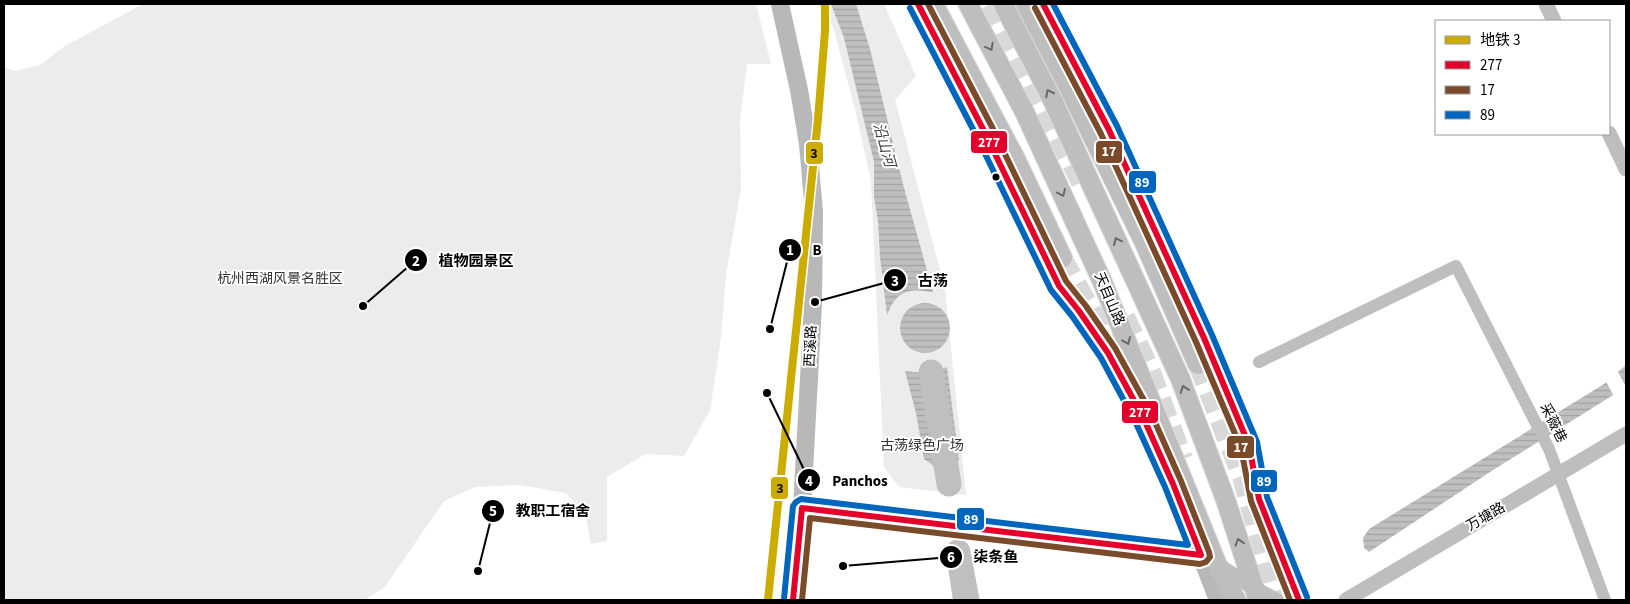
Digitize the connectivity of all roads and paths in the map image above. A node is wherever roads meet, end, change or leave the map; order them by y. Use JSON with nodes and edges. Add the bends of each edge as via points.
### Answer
{"nodes":[{"id":1,"x":780,"y":4,"type":"edge"},
{"id":2,"x":918,"y":4,"type":"edge"},
{"id":3,"x":933,"y":4,"type":"edge"},
{"id":4,"x":968,"y":4,"type":"edge"},
{"id":5,"x":1002,"y":4,"type":"edge"},
{"id":6,"x":1026,"y":4,"type":"edge"},
{"id":7,"x":1043,"y":4,"type":"edge"},
{"id":8,"x":1546,"y":4,"type":"edge"},
{"id":9,"x":1554,"y":20,"type":"edge"},
{"id":10,"x":1610,"y":135,"type":"edge"},
{"id":11,"x":1626,"y":169,"type":"edge"},
{"id":12,"x":1062,"y":258,"type":"tunnel mouth"},
{"id":13,"x":1258,"y":362,"type":"dead end"},
{"id":14,"x":1198,"y":364,"type":"tunnel mouth"},
{"id":15,"x":1626,"y":434,"type":"edge"},
{"id":16,"x":1559,"y":475,"type":"junction"},
{"id":17,"x":802,"y":508,"type":"junction"},
{"id":18,"x":1201,"y":555,"type":"junction"},
{"id":19,"x":1217,"y":564,"type":"junction"},
{"id":20,"x":1256,"y":594,"type":"edge"},
{"id":21,"x":793,"y":600,"type":"edge"},
{"id":22,"x":1218,"y":600,"type":"edge"},
{"id":23,"x":1236,"y":600,"type":"edge"},
{"id":24,"x":1276,"y":600,"type":"edge"},
{"id":25,"x":1298,"y":600,"type":"edge"},
{"id":26,"x":1346,"y":600,"type":"edge"},
{"id":27,"x":1606,"y":600,"type":"edge"}],
"edges":[{"from":1,"to":17,"type":"main road","name":"西溪路","via":[[808,144],[814,212],[813,304]]},
{"from":2,"to":18,"type":"main road","name":"天目山路","via":[[1059,286],[1108,353],[1143,417]]},
{"from":3,"to":12,"type":"highway","via":[[1016,161]]},
{"from":4,"to":19,"type":"main road","name":"天目山路","one_way":true,"via":[[1025,113],[1102,282]]},
{"from":20,"to":5,"type":"main road","one_way":true,"via":[[1226,501],[1180,378],[1052,99]]},
{"from":6,"to":14,"type":"highway","via":[[1141,235]]},
{"from":7,"to":25,"type":"main road","via":[[1108,130],[1204,338],[1249,445],[1259,499]]},
{"from":8,"to":9,"type":"street"},
{"from":10,"to":11,"type":"street"},
{"from":13,"to":16,"type":"street","name":"采薇巷","via":[[1456,266]]},
{"from":15,"to":16,"type":"street","name":"万塘路"},
{"from":16,"to":26,"type":"street","name":"万塘路"},
{"from":16,"to":27,"type":"street","name":"采薇巷"},
{"from":17,"to":18,"type":"street"},
{"from":17,"to":21,"type":"main road","name":"西溪路"},
{"from":18,"to":19,"type":"street"},
{"from":18,"to":22,"type":"main road","name":"天目山路"},
{"from":19,"to":20,"type":"street"},
{"from":19,"to":23,"type":"main road","name":"天目山路"},
{"from":20,"to":24,"type":"street"}]}
